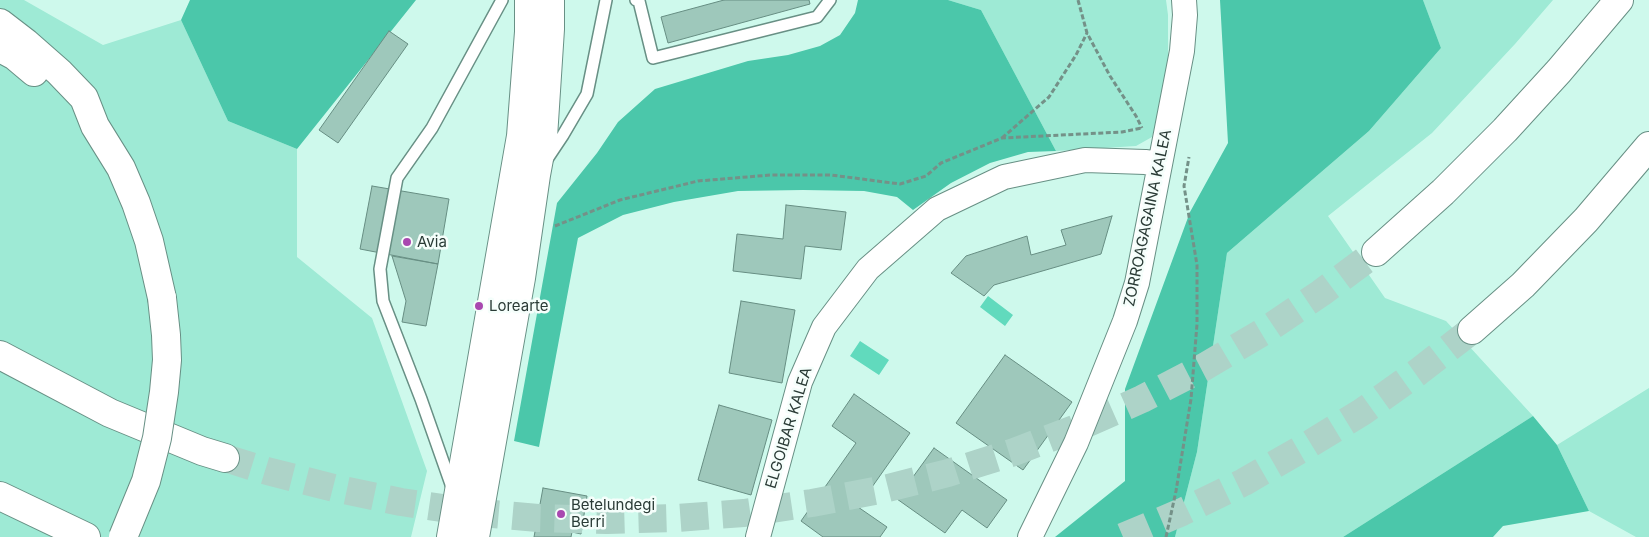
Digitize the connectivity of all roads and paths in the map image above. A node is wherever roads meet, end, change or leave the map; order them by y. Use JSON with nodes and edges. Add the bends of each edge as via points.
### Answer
{"nodes":[{"id":1,"x":502,"y":0,"type":"edge"},
{"id":2,"x":529,"y":0,"type":"edge"},
{"id":3,"x":550,"y":0,"type":"edge"},
{"id":4,"x":606,"y":0,"type":"edge"},
{"id":5,"x":636,"y":0,"type":"edge"},
{"id":6,"x":830,"y":0,"type":"edge"},
{"id":7,"x":1078,"y":0,"type":"edge"},
{"id":8,"x":1184,"y":0,"type":"edge"},
{"id":9,"x":1619,"y":0,"type":"edge"},
{"id":10,"x":0,"y":23,"type":"edge"},
{"id":11,"x":1087,"y":33,"type":"junction"},
{"id":12,"x":0,"y":48,"type":"edge"},
{"id":13,"x":95,"y":126,"type":"junction"},
{"id":14,"x":1142,"y":128,"type":"junction"},
{"id":15,"x":1002,"y":138,"type":"junction"},
{"id":16,"x":1649,"y":146,"type":"edge"},
{"id":17,"x":1190,"y":150,"type":"dead end"},
{"id":18,"x":1153,"y":163,"type":"junction"},
{"id":19,"x":536,"y":174,"type":"junction"},
{"id":20,"x":529,"y":223,"type":"junction"},
{"id":21,"x":1376,"y":252,"type":"tunnel mouth"},
{"id":22,"x":1472,"y":330,"type":"tunnel mouth"},
{"id":23,"x":0,"y":355,"type":"edge"},
{"id":24,"x":225,"y":458,"type":"tunnel mouth"},
{"id":25,"x":0,"y":496,"type":"edge"},
{"id":26,"x":457,"y":502,"type":"junction"},
{"id":27,"x":86,"y":537,"type":"edge"},
{"id":28,"x":123,"y":537,"type":"edge"},
{"id":29,"x":451,"y":537,"type":"edge"},
{"id":30,"x":475,"y":537,"type":"edge"},
{"id":31,"x":758,"y":537,"type":"edge"},
{"id":32,"x":1030,"y":537,"type":"edge"},
{"id":33,"x":1166,"y":537,"type":"edge"}],
"edges":[{"from":1,"to":26,"type":"lane","via":[[432,128],[398,178],[380,269],[383,301]]},
{"from":2,"to":26,"type":"main road","via":[[521,136]]},
{"from":3,"to":19,"type":"main road","via":[[543,137]]},
{"from":4,"to":19,"type":"lane","via":[[586,94]]},
{"from":5,"to":6,"type":"lane","via":[[653,58],[817,17]]},
{"from":7,"to":11,"type":"path"},
{"from":8,"to":18,"type":"street","name":"ZORROAGAGAINA KALEA","via":[[1182,51]]},
{"from":9,"to":21,"type":"main road","via":[[1505,130]]},
{"from":10,"to":13,"type":"main road","via":[[59,72],[84,98]]},
{"from":11,"to":14,"type":"path"},
{"from":11,"to":15,"type":"path","via":[[1048,97]]},
{"from":12,"to":13,"type":"main road","via":[[48,83],[71,109]]},
{"from":13,"to":28,"type":"main road","bridge":true,"via":[[121,168],[149,240],[162,298],[166,335],[167,360],[157,438],[146,481]]},
{"from":14,"to":15,"type":"path","via":[[1122,132]]},
{"from":14,"to":18,"type":"path"},
{"from":15,"to":20,"type":"path","via":[[941,163],[926,176],[900,184],[821,175],[698,181],[620,200],[551,227]]},
{"from":16,"to":22,"type":"main road","via":[[1586,220],[1523,285]]},
{"from":17,"to":33,"type":"path","via":[[1184,186],[1197,265],[1197,324],[1191,399]]},
{"from":18,"to":31,"type":"street","name":"ELGOIBAR KALEA","via":[[1085,160],[1004,177],[937,209],[868,269],[824,328],[800,382]]},
{"from":18,"to":32,"type":"street","name":"ZORROAGAGAINA KALEA","via":[[1137,283],[1125,321],[1076,443]]},
{"from":19,"to":20,"type":"main road"},
{"from":20,"to":30,"type":"main road"},
{"from":23,"to":24,"type":"main road","via":[[110,413]]},
{"from":25,"to":27,"type":"main road"},
{"from":26,"to":29,"type":"main road"}]}
